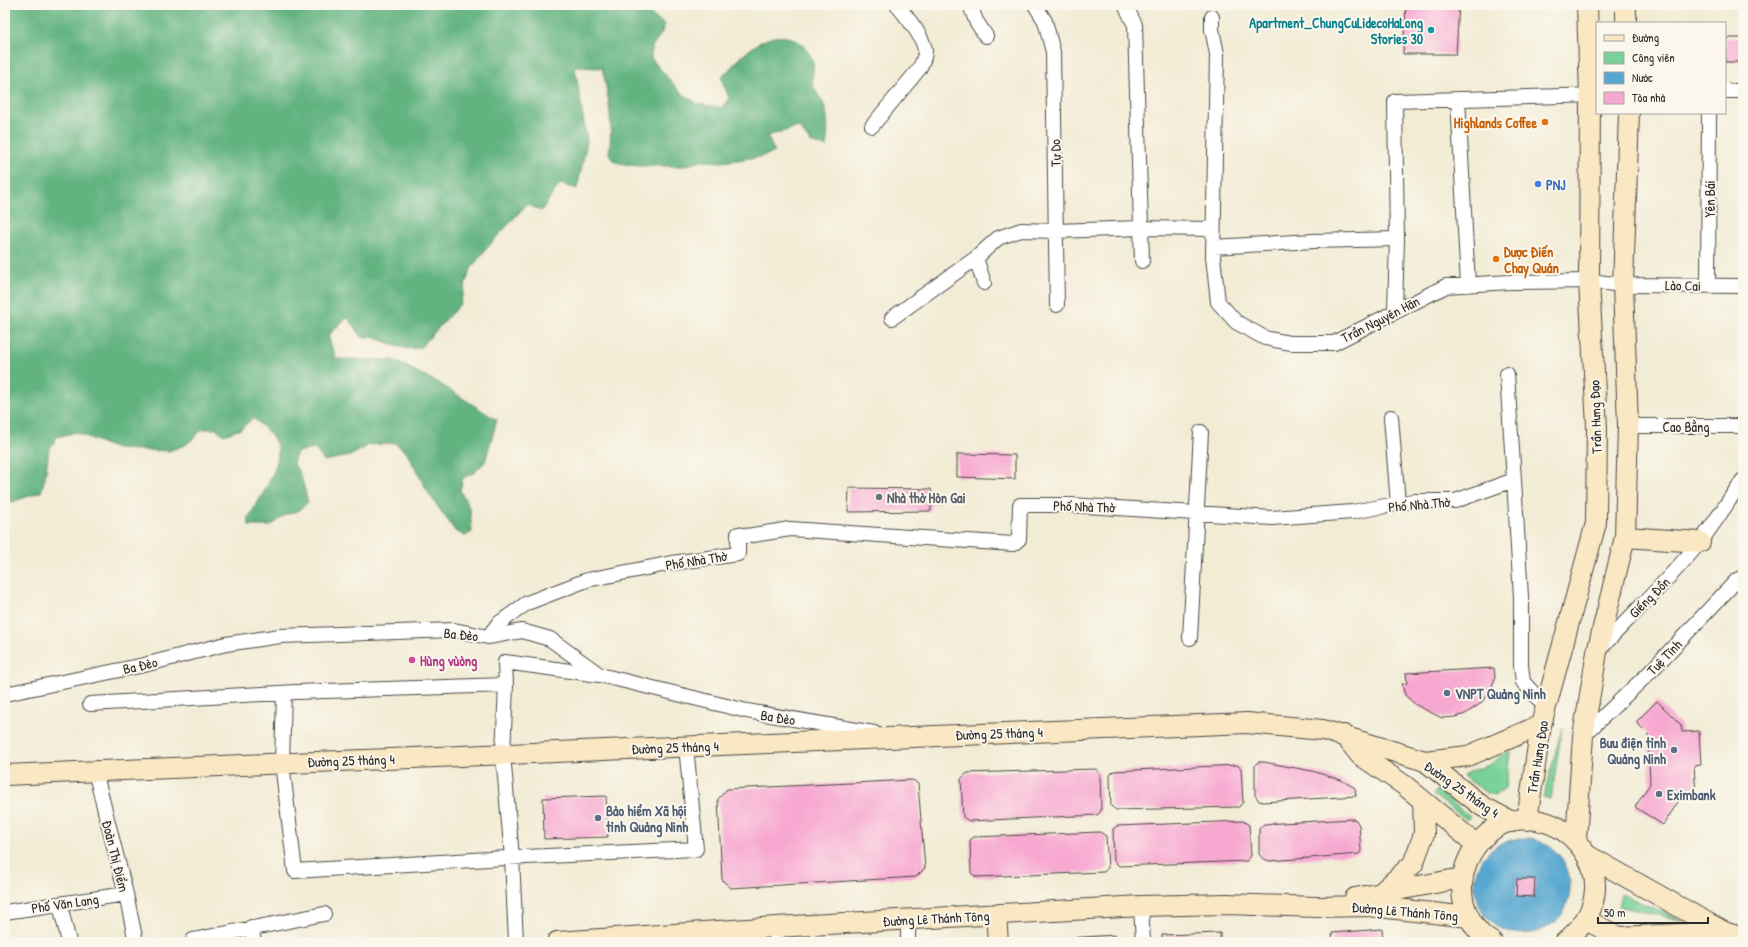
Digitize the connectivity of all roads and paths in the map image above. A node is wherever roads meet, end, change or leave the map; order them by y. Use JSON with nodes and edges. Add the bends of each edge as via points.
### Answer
{"nodes":[{"id":1,"x":897,"y":5,"type":"edge"},
{"id":2,"x":970,"y":5,"type":"edge"},
{"id":3,"x":1035,"y":5,"type":"edge"},
{"id":4,"x":1125,"y":5,"type":"edge"},
{"id":5,"x":1587,"y":5,"type":"edge"},
{"id":6,"x":1626,"y":5,"type":"edge"},
{"id":7,"x":1212,"y":17,"type":"dead end"},
{"id":8,"x":1626,"y":22,"type":"edge"},
{"id":9,"x":986,"y":36,"type":"dead end"},
{"id":10,"x":1726,"y":91,"type":"edge"},
{"id":11,"x":1743,"y":91,"type":"edge"},
{"id":12,"x":1593,"y":95,"type":"edge"},
{"id":13,"x":1458,"y":99,"type":"junction"},
{"id":14,"x":1629,"y":114,"type":"edge"},
{"id":15,"x":1709,"y":114,"type":"edge"},
{"id":16,"x":872,"y":126,"type":"dead end"},
{"id":17,"x":1141,"y":228,"type":"junction"},
{"id":18,"x":1213,"y":229,"type":"junction"},
{"id":19,"x":1056,"y":231,"type":"junction"},
{"id":20,"x":1396,"y":239,"type":"junction"},
{"id":21,"x":1213,"y":247,"type":"junction"},
{"id":22,"x":976,"y":258,"type":"junction"},
{"id":23,"x":1142,"y":261,"type":"dead end"},
{"id":24,"x":1589,"y":281,"type":"junction"},
{"id":25,"x":984,"y":283,"type":"dead end"},
{"id":26,"x":1468,"y":285,"type":"junction"},
{"id":27,"x":1623,"y":285,"type":"junction"},
{"id":28,"x":1708,"y":286,"type":"junction"},
{"id":29,"x":1743,"y":286,"type":"edge"},
{"id":30,"x":1057,"y":305,"type":"dead end"},
{"id":31,"x":1395,"y":311,"type":"junction"},
{"id":32,"x":892,"y":318,"type":"dead end"},
{"id":33,"x":1507,"y":374,"type":"dead end"},
{"id":34,"x":1391,"y":417,"type":"dead end"},
{"id":35,"x":1628,"y":426,"type":"junction"},
{"id":36,"x":1743,"y":426,"type":"edge"},
{"id":37,"x":1201,"y":432,"type":"dead end"},
{"id":38,"x":1514,"y":480,"type":"junction"},
{"id":39,"x":1743,"y":480,"type":"edge"},
{"id":40,"x":1398,"y":504,"type":"junction"},
{"id":41,"x":1197,"y":513,"type":"junction"},
{"id":42,"x":1625,"y":537,"type":"junction"},
{"id":43,"x":1700,"y":542,"type":"junction"},
{"id":44,"x":1743,"y":577,"type":"edge"},
{"id":45,"x":488,"y":637,"type":"junction"},
{"id":46,"x":1190,"y":638,"type":"dead end"},
{"id":47,"x":1597,"y":652,"type":"junction"},
{"id":48,"x":600,"y":675,"type":"junction"},
{"id":49,"x":506,"y":685,"type":"junction"},
{"id":50,"x":284,"y":693,"type":"junction"},
{"id":51,"x":5,"y":694,"type":"edge"},
{"id":52,"x":90,"y":704,"type":"dead end"},
{"id":53,"x":1543,"y":716,"type":"junction"},
{"id":54,"x":1344,"y":735,"type":"junction"},
{"id":55,"x":1583,"y":736,"type":"junction"},
{"id":56,"x":903,"y":737,"type":"junction"},
{"id":57,"x":686,"y":746,"type":"junction"},
{"id":58,"x":503,"y":754,"type":"junction"},
{"id":59,"x":1425,"y":761,"type":"junction"},
{"id":60,"x":282,"y":763,"type":"junction"},
{"id":61,"x":95,"y":771,"type":"junction"},
{"id":62,"x":5,"y":775,"type":"edge"},
{"id":63,"x":1423,"y":801,"type":"junction"},
{"id":64,"x":1520,"y":821,"type":"junction"},
{"id":65,"x":1477,"y":844,"type":"junction"},
{"id":66,"x":1581,"y":848,"type":"junction"},
{"id":67,"x":512,"y":858,"type":"junction"},
{"id":68,"x":1462,"y":878,"type":"junction"},
{"id":69,"x":1381,"y":893,"type":"junction"},
{"id":70,"x":126,"y":894,"type":"junction"},
{"id":71,"x":60,"y":905,"type":"junction"},
{"id":72,"x":1141,"y":906,"type":"junction"},
{"id":73,"x":1316,"y":907,"type":"junction"},
{"id":74,"x":5,"y":912,"type":"edge"},
{"id":75,"x":324,"y":914,"type":"dead end"},
{"id":76,"x":996,"y":914,"type":"junction"},
{"id":77,"x":1469,"y":917,"type":"junction"},
{"id":78,"x":908,"y":919,"type":"junction"},
{"id":79,"x":1586,"y":920,"type":"junction"},
{"id":80,"x":251,"y":927,"type":"junction"},
{"id":81,"x":1724,"y":932,"type":"junction"},
{"id":82,"x":777,"y":934,"type":"edge"},
{"id":83,"x":712,"y":937,"type":"edge"},
{"id":84,"x":1743,"y":938,"type":"edge"},
{"id":85,"x":1488,"y":941,"type":"edge"},
{"id":86,"x":69,"y":942,"type":"edge"},
{"id":87,"x":136,"y":942,"type":"edge"},
{"id":88,"x":194,"y":942,"type":"edge"},
{"id":89,"x":254,"y":942,"type":"edge"},
{"id":90,"x":516,"y":942,"type":"edge"},
{"id":91,"x":557,"y":942,"type":"edge"},
{"id":92,"x":908,"y":942,"type":"edge"},
{"id":93,"x":998,"y":942,"type":"edge"},
{"id":94,"x":1143,"y":942,"type":"edge"},
{"id":95,"x":1564,"y":942,"type":"edge"}],
"edges":[{"from":1,"to":16,"type":"street","via":[[920,37],[925,51],[924,59],[919,69]]},
{"from":2,"to":9,"type":"street","via":[[976,21]]},
{"from":3,"to":19,"type":"street","name":"Tự Do","via":[[1045,21],[1053,52]]},
{"from":4,"to":17,"type":"street","via":[[1135,26]]},
{"from":5,"to":12,"type":"street","name":"Trần Hưng Đạo"},
{"from":6,"to":8,"type":"street"},
{"from":7,"to":18,"type":"street","name":"Trần Nguyên Hãn","via":[[1217,54]]},
{"from":10,"to":11,"type":"street"},
{"from":12,"to":13,"type":"street"},
{"from":12,"to":24,"type":"street","name":"Trần Hưng Đạo"},
{"from":13,"to":20,"type":"street","via":[[1395,101]]},
{"from":13,"to":26,"type":"street"},
{"from":14,"to":27,"type":"street"},
{"from":15,"to":28,"type":"street","name":"Yên Bái"},
{"from":17,"to":18,"type":"street"},
{"from":17,"to":19,"type":"street"},
{"from":17,"to":23,"type":"street"},
{"from":18,"to":21,"type":"street","name":"Trần Nguyên Hãn"},
{"from":19,"to":22,"type":"street","via":[[1021,230],[998,238]]},
{"from":19,"to":30,"type":"street","name":"Tự Do"},
{"from":20,"to":21,"type":"street"},
{"from":20,"to":31,"type":"street"},
{"from":21,"to":31,"type":"street","name":"Trần Nguyên Hãn","via":[[1218,302],[1236,322],[1265,338],[1290,343],[1334,343]]},
{"from":22,"to":25,"type":"street"},
{"from":22,"to":32,"type":"street"},
{"from":24,"to":26,"type":"street","name":"Trần Nguyên Hãn"},
{"from":24,"to":27,"type":"street","name":"Trần Nguyên Hãn"},
{"from":24,"to":53,"type":"street","name":"Trần Hưng Đạo","via":[[1597,427],[1596,523]]},
{"from":26,"to":31,"type":"street","name":"Trần Nguyên Hãn","via":[[1446,286]]},
{"from":27,"to":28,"type":"street","name":"Lào Cai"},
{"from":27,"to":35,"type":"street"},
{"from":28,"to":29,"type":"street","name":"Lào Cai"},
{"from":33,"to":38,"type":"street"},
{"from":34,"to":40,"type":"street"},
{"from":35,"to":36,"type":"street","name":"Cao Bằng"},
{"from":35,"to":42,"type":"street"},
{"from":37,"to":41,"type":"street"},
{"from":38,"to":40,"type":"street","name":"Phố Nhà Thờ","via":[[1455,501],[1413,501]]},
{"from":38,"to":53,"type":"street","via":[[1523,682]]},
{"from":39,"to":43,"type":"street","name":"Giếng Đồn"},
{"from":40,"to":41,"type":"street","name":"Phố Nhà Thờ","via":[[1352,512],[1272,518]]},
{"from":41,"to":45,"type":"street","name":"Phố Nhà Thờ","via":[[1071,505],[1020,505],[1019,539],[1013,544],[790,529],[747,536],[738,534],[738,554],[679,562],[588,580],[527,603],[498,624]]},
{"from":41,"to":46,"type":"street"},
{"from":42,"to":43,"type":"street"},
{"from":42,"to":47,"type":"street"},
{"from":43,"to":47,"type":"street","name":"Giếng Đồn"},
{"from":44,"to":55,"type":"street","name":"Tuệ Tĩnh","via":[[1736,580],[1649,673]]},
{"from":45,"to":48,"type":"street","name":"Ba Đèo","via":[[522,631],[550,639]]},
{"from":45,"to":51,"type":"street","name":"Ba Đèo","via":[[454,630],[280,636],[226,644],[144,665]]},
{"from":47,"to":55,"type":"street"},
{"from":48,"to":49,"type":"street","via":[[505,662]]},
{"from":48,"to":56,"type":"street","name":"Ba Đèo","via":[[747,711]]},
{"from":49,"to":50,"type":"street"},
{"from":49,"to":58,"type":"street"},
{"from":50,"to":52,"type":"street"},
{"from":50,"to":60,"type":"street"},
{"from":53,"to":59,"type":"street","via":[[1468,756]]},
{"from":53,"to":64,"type":"street","name":"Trần Hưng Đạo"},
{"from":54,"to":56,"type":"street","name":"Đường 25 tháng 4","via":[[1324,730],[1247,723]]},
{"from":54,"to":59,"type":"street","name":"Đường 25 tháng 4"},
{"from":54,"to":63,"type":"street","via":[[1360,755]]},
{"from":55,"to":66,"type":"street"},
{"from":56,"to":57,"type":"street","name":"Đường 25 tháng 4"},
{"from":57,"to":58,"type":"street","name":"Đường 25 tháng 4"},
{"from":57,"to":67,"type":"street","via":[[696,849]]},
{"from":58,"to":60,"type":"street","name":"Đường 25 tháng 4"},
{"from":58,"to":67,"type":"street"},
{"from":59,"to":64,"type":"street","name":"Đường 25 tháng 4","via":[[1482,806]]},
{"from":60,"to":61,"type":"street","name":"Đường 25 tháng 4"},
{"from":60,"to":67,"type":"street","via":[[295,871]]},
{"from":61,"to":62,"type":"street","name":"Đường 25 tháng 4"},
{"from":61,"to":70,"type":"street","name":"Đoàn Thị Điểm"},
{"from":63,"to":65,"type":"street"},
{"from":63,"to":69,"type":"street","via":[[1424,834],[1413,864]]},
{"from":64,"to":65,"type":"street","via":[[1493,831]]},
{"from":64,"to":66,"type":"street","name":"Đường 25 tháng 4","via":[[1554,825],[1566,832]]},
{"from":65,"to":68,"type":"street","via":[[1465,866]]},
{"from":66,"to":79,"type":"street","via":[[1592,867],[1595,880],[1595,893]]},
{"from":66,"to":81,"type":"street","name":"Đường 25 tháng 4"},
{"from":67,"to":90,"type":"street"},
{"from":68,"to":69,"type":"street","name":"Đường Lê Thánh Tông"},
{"from":68,"to":77,"type":"street","via":[[1464,905]]},
{"from":69,"to":73,"type":"street","name":"Đường Lê Thánh Tông"},
{"from":70,"to":71,"type":"street","name":"Phố Văn Lang"},
{"from":70,"to":87,"type":"street","name":"Đoàn Thị Điểm"},
{"from":71,"to":74,"type":"street","name":"Phố Văn Lang"},
{"from":71,"to":86,"type":"street"},
{"from":72,"to":73,"type":"street","name":"Đường Lê Thánh Tông","via":[[1226,904]]},
{"from":72,"to":76,"type":"street","name":"Đường Lê Thánh Tông"},
{"from":72,"to":94,"type":"street"},
{"from":73,"to":77,"type":"street","name":"Đường Lê Thánh Tông","via":[[1370,906]]},
{"from":75,"to":80,"type":"street"},
{"from":76,"to":78,"type":"street","name":"Đường Lê Thánh Tông"},
{"from":76,"to":93,"type":"street"},
{"from":77,"to":85,"type":"street"},
{"from":78,"to":82,"type":"street","name":"Đường Lê Thánh Tông"},
{"from":78,"to":92,"type":"street"},
{"from":79,"to":81,"type":"street","via":[[1619,937]]},
{"from":79,"to":95,"type":"street"},
{"from":80,"to":88,"type":"street","via":[[193,940]]},
{"from":80,"to":89,"type":"street"},
{"from":81,"to":84,"type":"street"},
{"from":82,"to":83,"type":"street","name":"Đường Lê Thánh Tông"},
{"from":83,"to":91,"type":"street","name":"Đường Lê Thánh Tông"}]}
